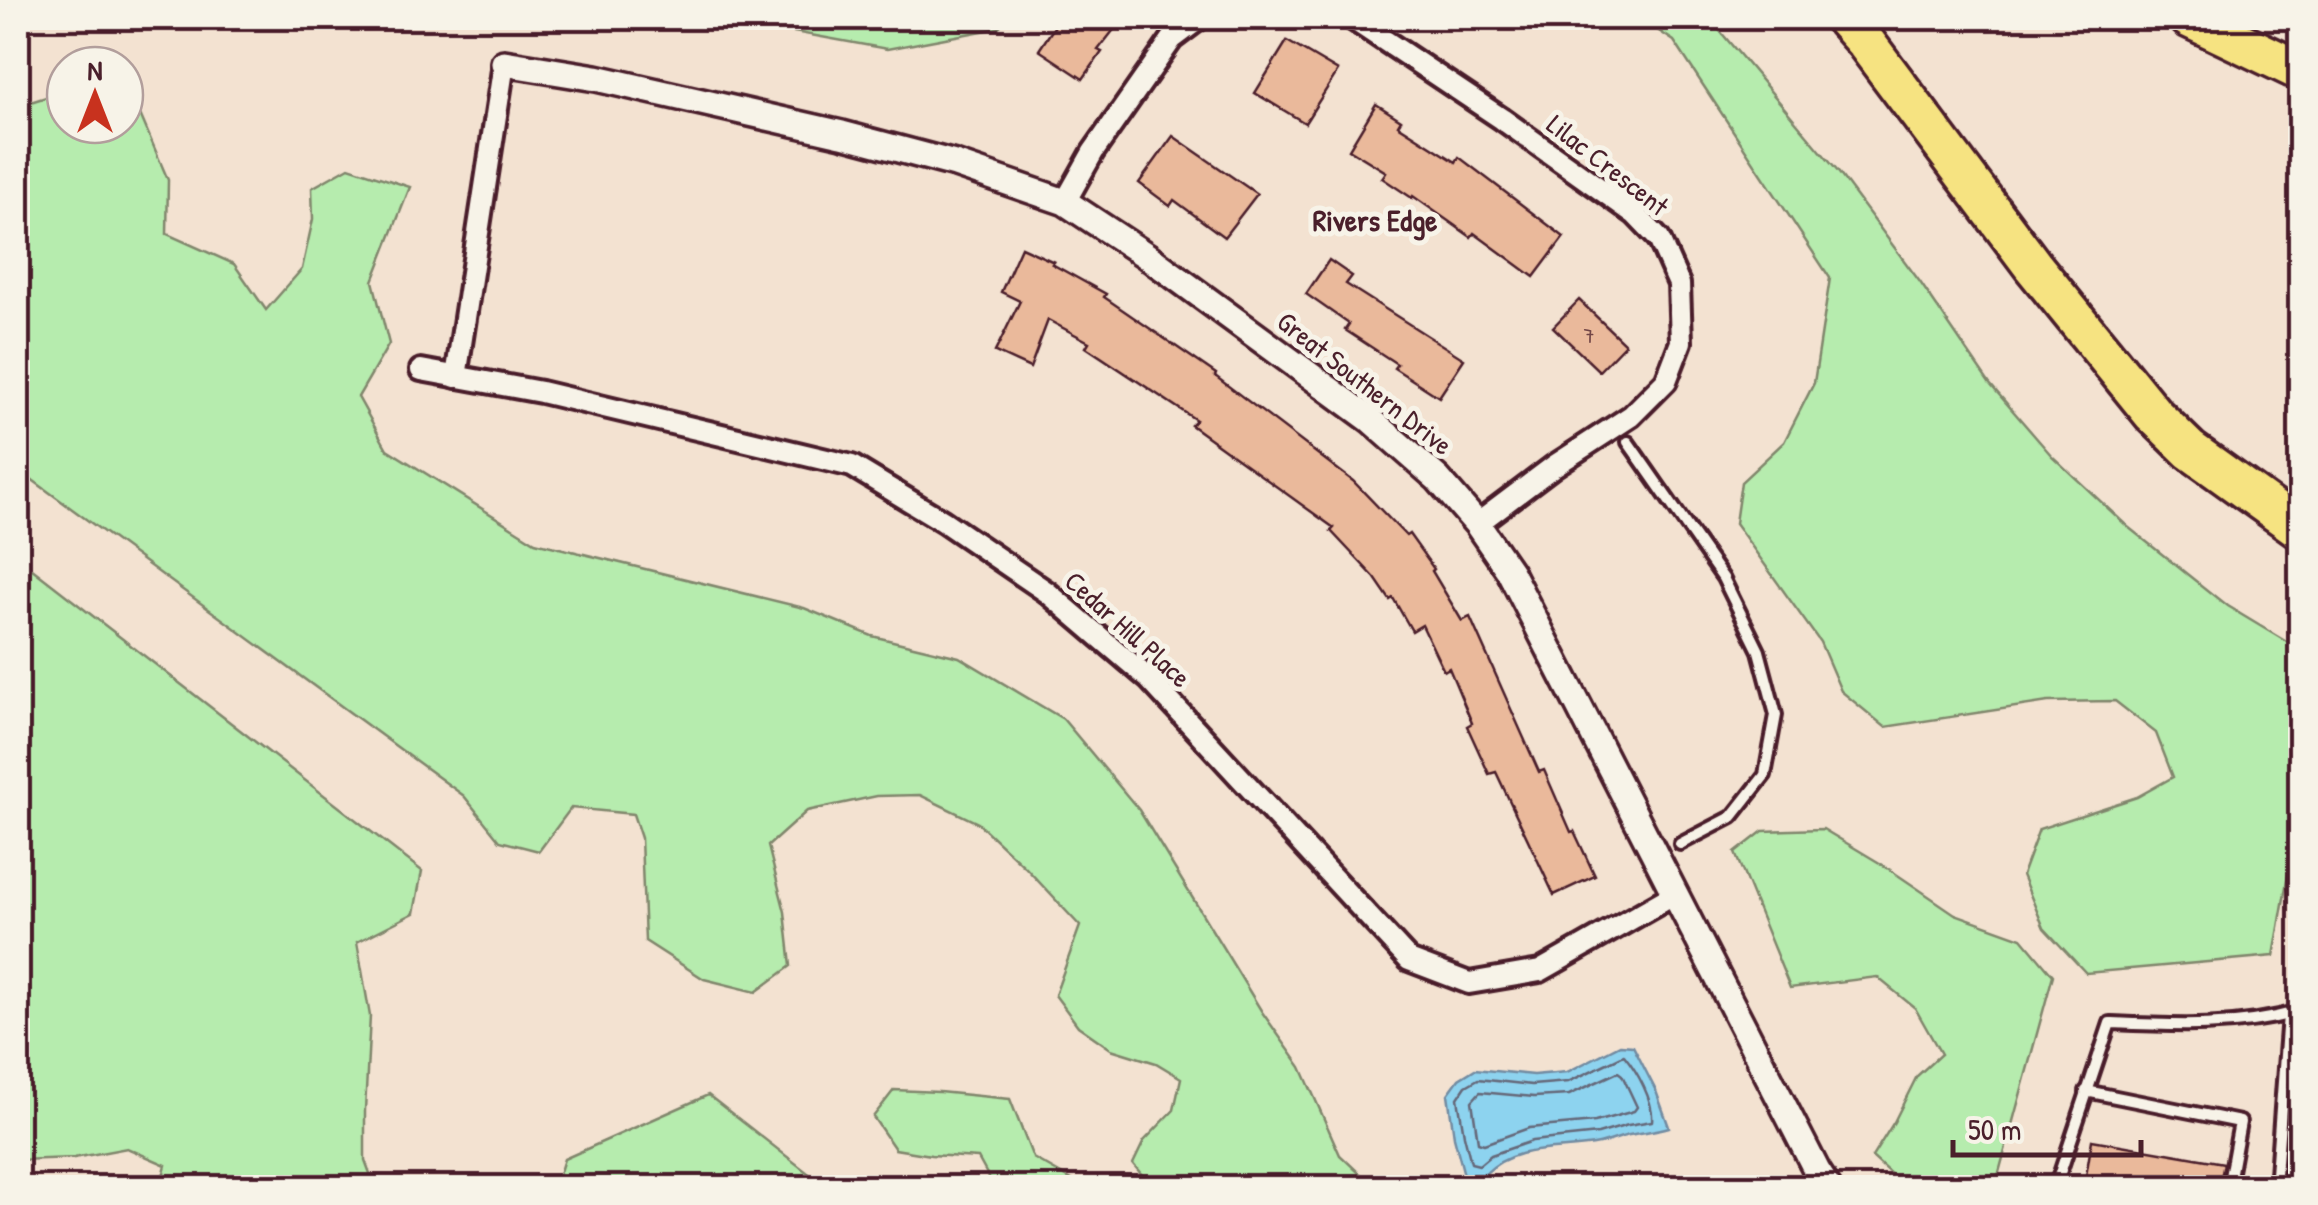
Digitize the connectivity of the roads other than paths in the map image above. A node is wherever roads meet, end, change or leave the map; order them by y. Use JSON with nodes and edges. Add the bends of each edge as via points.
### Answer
{"nodes":[{"id":1,"x":1200,"y":18,"type":"edge"},
{"id":2,"x":1351,"y":18,"type":"edge"},
{"id":3,"x":1844,"y":18,"type":"edge"},
{"id":4,"x":2189,"y":18,"type":"edge"},
{"id":5,"x":504,"y":63,"type":"joint"},
{"id":6,"x":2300,"y":71,"type":"edge"},
{"id":7,"x":1065,"y":202,"type":"junction"},
{"id":8,"x":421,"y":370,"type":"dead end"},
{"id":9,"x":456,"y":378,"type":"junction"},
{"id":10,"x":1628,"y":442,"type":"dead end"},
{"id":11,"x":2250,"y":494,"type":"junction"},
{"id":12,"x":2300,"y":518,"type":"edge"},
{"id":13,"x":1477,"y":524,"type":"junction"},
{"id":14,"x":2300,"y":529,"type":"edge"},
{"id":15,"x":1680,"y":844,"type":"dead end"},
{"id":16,"x":1676,"y":894,"type":"junction"},
{"id":17,"x":2300,"y":1011,"type":"edge"},
{"id":18,"x":2288,"y":1015,"type":"junction"},
{"id":19,"x":2086,"y":1091,"type":"junction"},
{"id":20,"x":1828,"y":1188,"type":"edge"},
{"id":21,"x":2055,"y":1188,"type":"edge"},
{"id":22,"x":2228,"y":1188,"type":"edge"},
{"id":23,"x":2274,"y":1188,"type":"edge"}],
"edges":[{"from":1,"to":7,"type":"street","via":[[1172,39]]},
{"from":2,"to":13,"type":"street","name":"Lilac Crescent","via":[[1635,214],[1658,239],[1679,284],[1682,342],[1666,381],[1632,416]]},
{"from":3,"to":11,"type":"highway","via":[[2120,376],[2190,450]]},
{"from":4,"to":6,"type":"highway"},
{"from":5,"to":7,"type":"street","name":"Great Southern Drive","via":[[842,134]]},
{"from":5,"to":9,"type":"street"},
{"from":7,"to":13,"type":"street","name":"Great Southern Drive","via":[[1371,420]]},
{"from":8,"to":9,"type":"street","name":"Cedar Hill Place"},
{"from":9,"to":16,"type":"street","name":"Cedar Hill Place","via":[[852,466],[943,521],[1047,592],[1149,679],[1409,960],[1469,983],[1540,971]]},
{"from":10,"to":15,"type":"lane","via":[[1723,578],[1759,651],[1776,715],[1765,775],[1732,818]]},
{"from":11,"to":12,"type":"highway"},
{"from":11,"to":14,"type":"highway"},
{"from":13,"to":16,"type":"street","name":"Great Southern Drive","via":[[1510,572]]},
{"from":16,"to":20,"type":"street","name":"Great Southern Drive"},
{"from":17,"to":18,"type":"lane"},
{"from":18,"to":19,"type":"lane","via":[[2226,1025],[2110,1024]]},
{"from":18,"to":23,"type":"lane"},
{"from":19,"to":21,"type":"lane"},
{"from":19,"to":22,"type":"lane","via":[[2240,1122]]}]}
